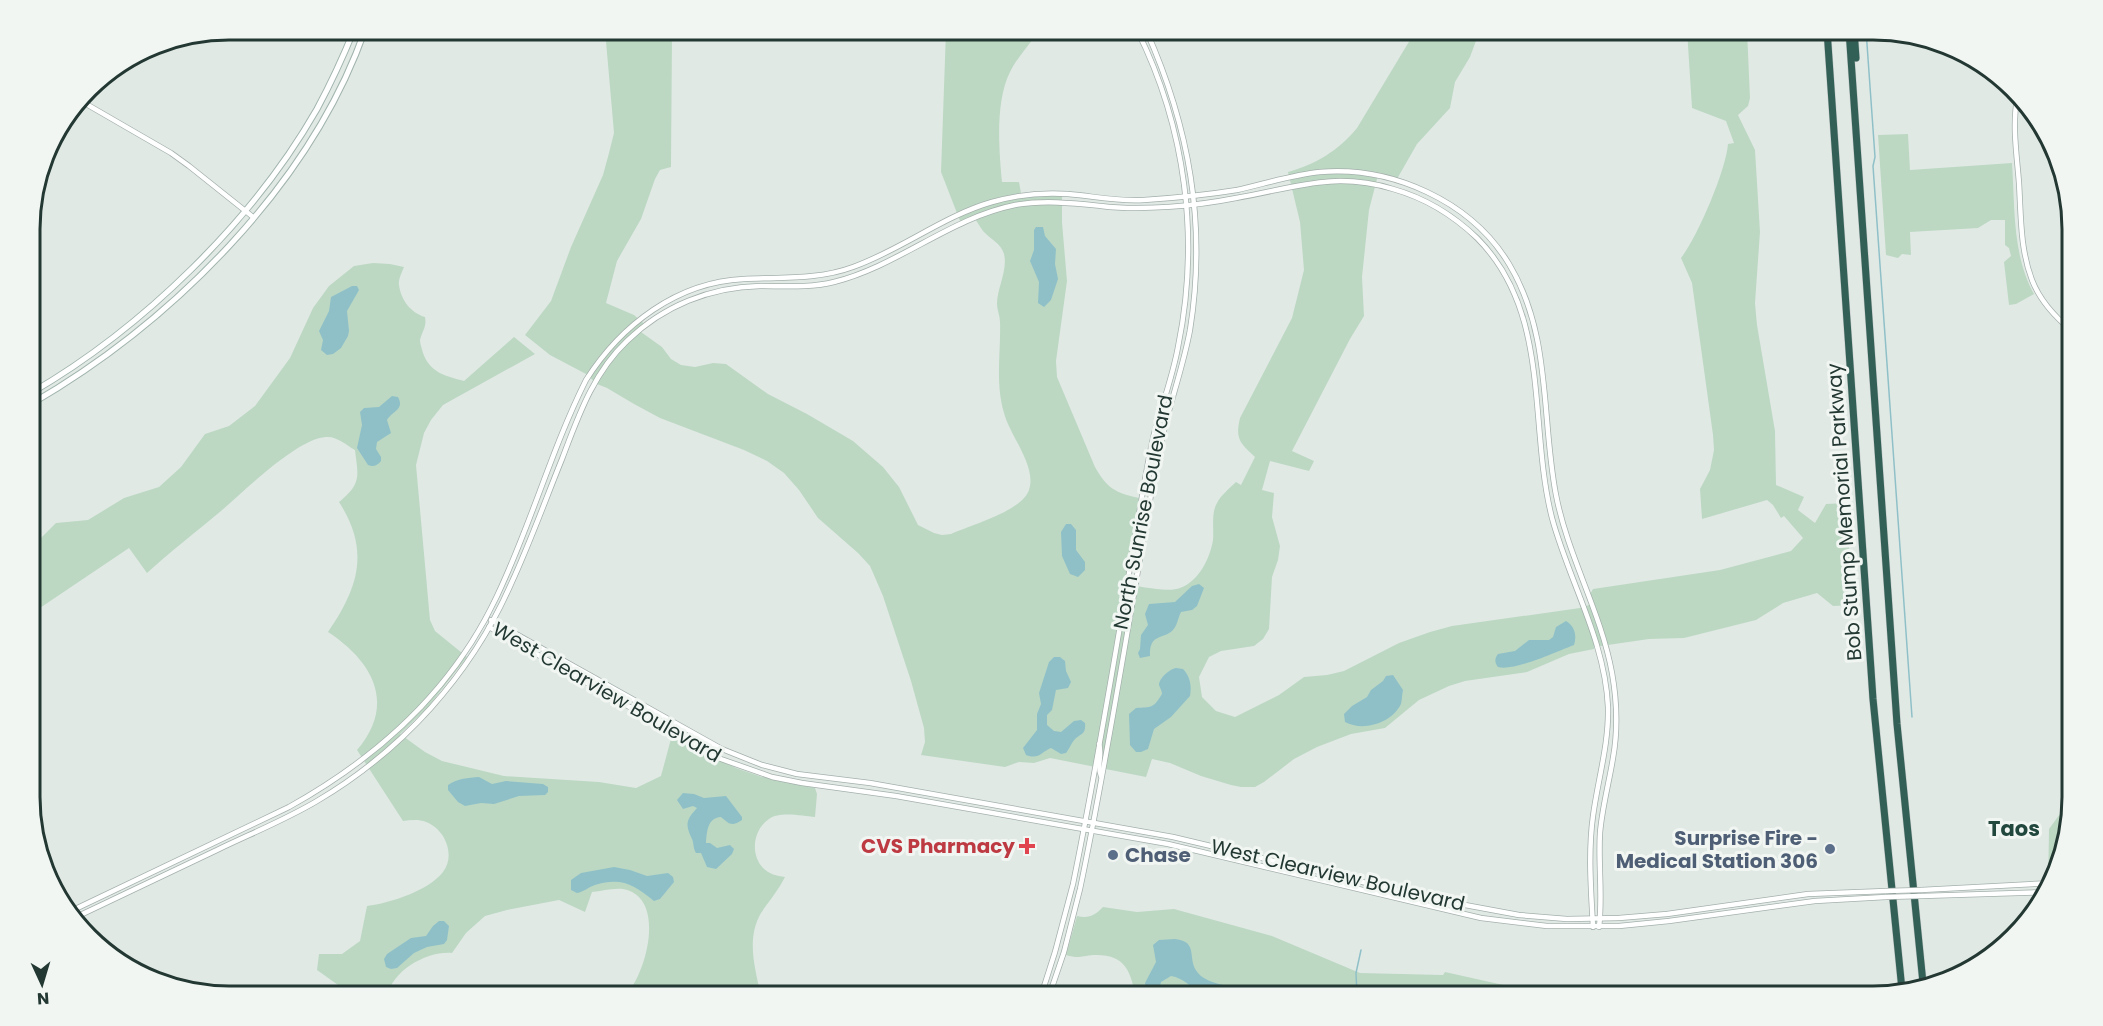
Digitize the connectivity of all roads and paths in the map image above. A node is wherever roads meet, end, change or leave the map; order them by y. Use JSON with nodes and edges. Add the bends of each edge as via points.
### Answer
{"nodes":[{"id":1,"x":350,"y":40,"type":"edge"},
{"id":2,"x":361,"y":40,"type":"edge"},
{"id":3,"x":1141,"y":40,"type":"edge"},
{"id":4,"x":1150,"y":40,"type":"edge"},
{"id":5,"x":1828,"y":40,"type":"edge"},
{"id":6,"x":1850,"y":40,"type":"edge"},
{"id":7,"x":1855,"y":40,"type":"edge"},
{"id":8,"x":88,"y":105,"type":"edge"},
{"id":9,"x":1854,"y":105,"type":"junction"},
{"id":10,"x":2017,"y":106,"type":"edge"},
{"id":11,"x":1190,"y":195,"type":"junction"},
{"id":12,"x":1190,"y":203,"type":"junction"},
{"id":13,"x":244,"y":211,"type":"junction"},
{"id":14,"x":253,"y":217,"type":"junction"},
{"id":15,"x":2062,"y":322,"type":"edge"},
{"id":16,"x":41,"y":386,"type":"edge"},
{"id":17,"x":41,"y":398,"type":"edge"},
{"id":18,"x":485,"y":620,"type":"junction"},
{"id":19,"x":493,"y":621,"type":"junction"},
{"id":20,"x":489,"y":628,"type":"junction"},
{"id":21,"x":1102,"y":751,"type":"junction"},
{"id":22,"x":1099,"y":767,"type":"junction"},
{"id":23,"x":1085,"y":821,"type":"junction"},
{"id":24,"x":1093,"y":822,"type":"junction"},
{"id":25,"x":1084,"y":829,"type":"junction"},
{"id":26,"x":1092,"y":830,"type":"junction"},
{"id":27,"x":2041,"y":884,"type":"edge"},
{"id":28,"x":1922,"y":893,"type":"junction"},
{"id":29,"x":2036,"y":893,"type":"edge"},
{"id":30,"x":1886,"y":894,"type":"junction"},
{"id":31,"x":1069,"y":905,"type":"junction"},
{"id":32,"x":77,"y":908,"type":"edge"},
{"id":33,"x":1076,"y":908,"type":"junction"},
{"id":34,"x":82,"y":914,"type":"edge"},
{"id":35,"x":1593,"y":919,"type":"junction"},
{"id":36,"x":1600,"y":919,"type":"junction"},
{"id":37,"x":1596,"y":927,"type":"junction"},
{"id":38,"x":1923,"y":978,"type":"edge"},
{"id":39,"x":1901,"y":983,"type":"edge"},
{"id":40,"x":1044,"y":986,"type":"edge"},
{"id":41,"x":1052,"y":986,"type":"edge"}],
"edges":[{"from":1,"to":13,"type":"main road","via":[[317,109]]},
{"from":2,"to":14,"type":"main road","via":[[345,81],[316,132]]},
{"from":3,"to":11,"type":"street","name":"North Sunrise Boulevard","via":[[1162,87]]},
{"from":4,"to":11,"type":"street","name":"North Sunrise Boulevard","via":[[1182,129]]},
{"from":5,"to":39,"type":"highway","name":"Bob Stump Memorial Parkway","via":[[1874,709]]},
{"from":6,"to":9,"type":"highway","name":"Bob Stump Memorial Parkway"},
{"from":7,"to":9,"type":"highway"},
{"from":8,"to":13,"type":"street","via":[[171,153]]},
{"from":9,"to":38,"type":"highway","name":"Bob Stump Memorial Parkway","via":[[1897,724]]},
{"from":10,"to":15,"type":"street","via":[[2024,251],[2038,292]]},
{"from":11,"to":12,"type":"street","name":"North Sunrise Boulevard"},
{"from":11,"to":18,"type":"street","via":[[1131,201],[1048,194],[1006,199],[965,213],[852,268],[814,277],[735,279],[680,295],[653,309],[615,342],[586,380]]},
{"from":11,"to":36,"type":"street","via":[[1322,172],[1393,179],[1434,195],[1462,213],[1490,239],[1512,269],[1537,331],[1561,517],[1607,649],[1615,692],[1615,743],[1600,838]]},
{"from":12,"to":19,"type":"street","via":[[1132,208],[1056,202],[1011,206],[970,219],[835,282],[722,290],[689,300],[657,317],[621,347],[593,385]]},
{"from":12,"to":21,"type":"street","name":"North Sunrise Boulevard","via":[[1183,321],[1152,443],[1099,744]]},
{"from":12,"to":21,"type":"street","name":"North Sunrise Boulevard","via":[[1196,270],[1190,330],[1160,445]]},
{"from":12,"to":35,"type":"street","via":[[1323,181],[1386,187],[1420,198],[1452,217],[1484,245],[1504,273],[1521,308],[1530,340],[1552,519],[1598,651],[1607,693],[1606,742],[1591,837]]},
{"from":13,"to":14,"type":"street"},
{"from":13,"to":16,"type":"main road","via":[[167,292],[99,347]]},
{"from":14,"to":17,"type":"main road","via":[[194,281],[151,319],[103,358]]},
{"from":18,"to":19,"type":"street","name":"West Clearview Boulevard"},
{"from":18,"to":20,"type":"street","name":"West Clearview Boulevard"},
{"from":18,"to":32,"type":"street","via":[[418,711],[351,769],[290,807]]},
{"from":19,"to":20,"type":"street"},
{"from":19,"to":23,"type":"street","name":"West Clearview Boulevard","via":[[722,749],[762,765],[806,776],[870,783]]},
{"from":20,"to":25,"type":"street","name":"West Clearview Boulevard","via":[[722,759],[758,772]]},
{"from":20,"to":34,"type":"street","via":[[431,708],[356,776],[282,819]]},
{"from":21,"to":22,"type":"street","name":"North Sunrise Boulevard"},
{"from":21,"to":22,"type":"street","name":"North Sunrise Boulevard"},
{"from":22,"to":23,"type":"street","name":"North Sunrise Boulevard"},
{"from":22,"to":24,"type":"street","name":"North Sunrise Boulevard"},
{"from":23,"to":24,"type":"street","name":"West Clearview Boulevard"},
{"from":23,"to":25,"type":"street","name":"North Sunrise Boulevard"},
{"from":24,"to":26,"type":"street","name":"North Sunrise Boulevard"},
{"from":24,"to":35,"type":"street","name":"West Clearview Boulevard","via":[[1221,847],[1480,909]]},
{"from":25,"to":26,"type":"street","name":"West Clearview Boulevard"},
{"from":25,"to":31,"type":"street","name":"North Sunrise Boulevard"},
{"from":26,"to":33,"type":"street","name":"North Sunrise Boulevard"},
{"from":26,"to":37,"type":"street","name":"West Clearview Boulevard","via":[[1188,848],[1481,918]]},
{"from":27,"to":28,"type":"street","name":"West Clearview Boulevard"},
{"from":28,"to":29,"type":"street","name":"West Clearview Boulevard","via":[[1984,896]]},
{"from":28,"to":30,"type":"street","name":"West Clearview Boulevard","bridge":true},
{"from":30,"to":36,"type":"street","name":"West Clearview Boulevard","via":[[1822,892],[1667,914]]},
{"from":30,"to":37,"type":"street","name":"West Clearview Boulevard","via":[[1660,923]]},
{"from":31,"to":33,"type":"street"},
{"from":31,"to":40,"type":"street","name":"North Sunrise Boulevard"},
{"from":33,"to":41,"type":"street","name":"North Sunrise Boulevard"},
{"from":35,"to":36,"type":"street","name":"West Clearview Boulevard"},
{"from":35,"to":37,"type":"street"},
{"from":36,"to":37,"type":"street"}]}
